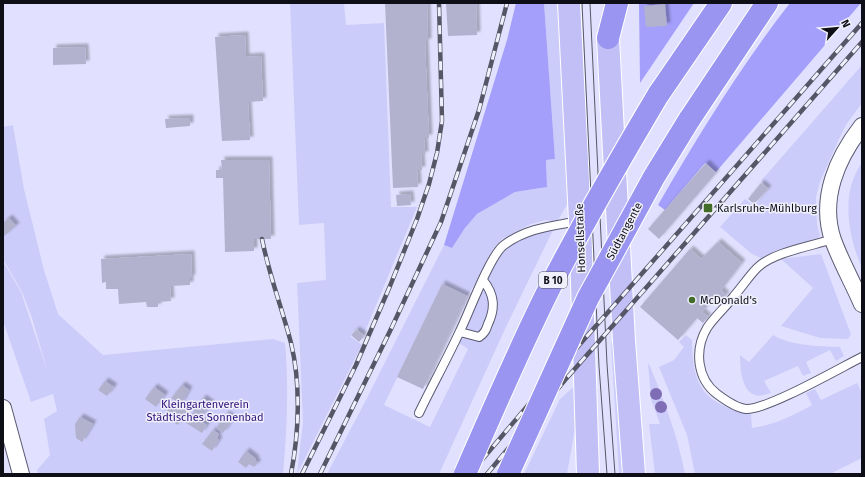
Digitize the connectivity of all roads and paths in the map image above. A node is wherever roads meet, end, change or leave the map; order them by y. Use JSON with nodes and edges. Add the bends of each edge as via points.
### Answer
{"nodes":[{"id":1,"x":570,"y":3,"type":"edge"},
{"id":2,"x":617,"y":3,"type":"edge"},
{"id":3,"x":721,"y":3,"type":"edge"},
{"id":4,"x":768,"y":3,"type":"edge"},
{"id":5,"x":608,"y":38,"type":"joint"},
{"id":6,"x":862,"y":126,"type":"edge"},
{"id":7,"x":580,"y":220,"type":"junction"},
{"id":8,"x":833,"y":239,"type":"junction"},
{"id":9,"x":483,"y":280,"type":"junction"},
{"id":10,"x":862,"y":304,"type":"edge"},
{"id":11,"x":460,"y":332,"type":"junction"},
{"id":12,"x":862,"y":357,"type":"edge"},
{"id":13,"x":3,"y":408,"type":"edge"},
{"id":14,"x":419,"y":413,"type":"dead end"},
{"id":15,"x":21,"y":474,"type":"edge"},
{"id":16,"x":465,"y":474,"type":"edge"},
{"id":17,"x":508,"y":474,"type":"edge"},
{"id":18,"x":588,"y":474,"type":"edge"},
{"id":19,"x":634,"y":474,"type":"edge"}],
"edges":[{"from":1,"to":7,"type":"main road","name":"Honsellstraße"},
{"from":2,"to":5,"type":"highway"},
{"from":3,"to":16,"type":"highway","number":"B 10","bridge":true,"via":[[658,96],[585,221],[545,296]]},
{"from":4,"to":17,"type":"highway","name":"Südtangente","bridge":true,"via":[[689,120],[628,224],[588,298]]},
{"from":5,"to":19,"type":"main road","via":[[624,341]]},
{"from":6,"to":8,"type":"street","via":[[849,143],[830,186],[828,214]]},
{"from":7,"to":9,"type":"lane","via":[[542,226],[523,233],[503,246]]},
{"from":7,"to":18,"type":"main road","name":"Honsellstraße"},
{"from":8,"to":10,"type":"street"},
{"from":8,"to":12,"type":"lane","via":[[773,258],[758,267],[707,329],[699,352],[699,364],[707,384],[730,402],[746,409],[773,401]]},
{"from":9,"to":11,"type":"lane"},
{"from":9,"to":11,"type":"lane","via":[[488,286],[494,304],[493,314],[484,333],[479,337]]},
{"from":11,"to":14,"type":"lane"},
{"from":13,"to":15,"type":"street"}]}
